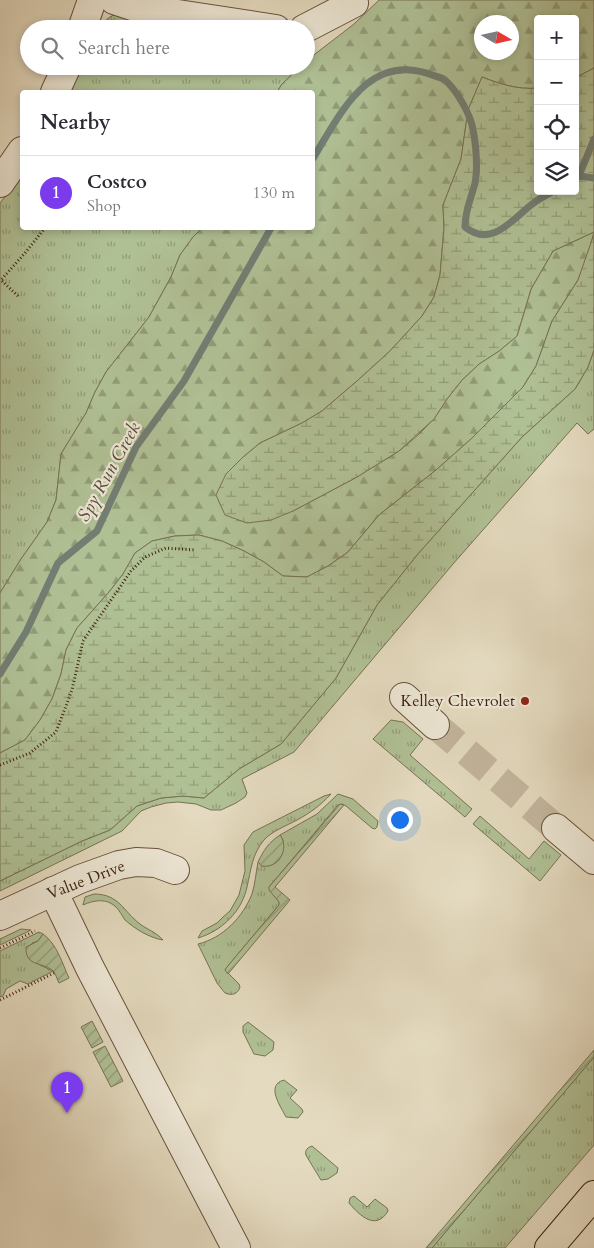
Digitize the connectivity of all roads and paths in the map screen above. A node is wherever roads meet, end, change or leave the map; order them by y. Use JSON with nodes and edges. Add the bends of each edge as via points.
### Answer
{"nodes":[{"id":1,"x":92,"y":0,"type":"edge"},
{"id":2,"x":114,"y":0,"type":"edge"},
{"id":3,"x":354,"y":3,"type":"dead end"},
{"id":4,"x":85,"y":20,"type":"edge"},
{"id":5,"x":217,"y":20,"type":"edge"},
{"id":6,"x":315,"y":23,"type":"edge"},
{"id":7,"x":63,"y":75,"type":"edge"},
{"id":8,"x":56,"y":90,"type":"edge"},
{"id":9,"x":20,"y":154,"type":"edge"},
{"id":10,"x":0,"y":182,"type":"edge"},
{"id":11,"x":43,"y":230,"type":"edge"},
{"id":12,"x":18,"y":296,"type":"dead end"},
{"id":13,"x":195,"y":550,"type":"dead end"},
{"id":14,"x":404,"y":698,"type":"dead end"},
{"id":15,"x":436,"y":725,"type":"tunnel mouth"},
{"id":16,"x":0,"y":764,"type":"edge"},
{"id":17,"x":556,"y":828,"type":"tunnel mouth"},
{"id":18,"x":594,"y":860,"type":"edge"},
{"id":19,"x":175,"y":870,"type":"dead end"},
{"id":20,"x":54,"y":891,"type":"junction"},
{"id":21,"x":0,"y":916,"type":"edge"},
{"id":22,"x":35,"y":931,"type":"dead end"},
{"id":23,"x":0,"y":948,"type":"edge"},
{"id":24,"x":54,"y":973,"type":"dead end"},
{"id":25,"x":0,"y":1000,"type":"edge"},
{"id":26,"x":594,"y":1195,"type":"edge"},
{"id":27,"x":236,"y":1248,"type":"edge"},
{"id":28,"x":549,"y":1248,"type":"edge"}],
"edges":[{"from":1,"to":4,"type":"street"},
{"from":2,"to":5,"type":"street","via":[[138,8]]},
{"from":3,"to":6,"type":"street"},
{"from":7,"to":8,"type":"street"},
{"from":9,"to":10,"type":"street"},
{"from":11,"to":12,"type":"path","via":[[1,280]]},
{"from":13,"to":16,"type":"path","via":[[166,548],[145,557],[131,571],[83,641],[72,690],[56,732],[30,753]]},
{"from":14,"to":15,"type":"street"},
{"from":17,"to":18,"type":"street"},
{"from":19,"to":20,"type":"street","name":"Value Drive","via":[[156,863],[118,865]]},
{"from":20,"to":21,"type":"street","name":"Value Drive"},
{"from":20,"to":27,"type":"street","via":[[90,968]]},
{"from":22,"to":23,"type":"path"},
{"from":24,"to":25,"type":"path"},
{"from":26,"to":28,"type":"highway"}]}
